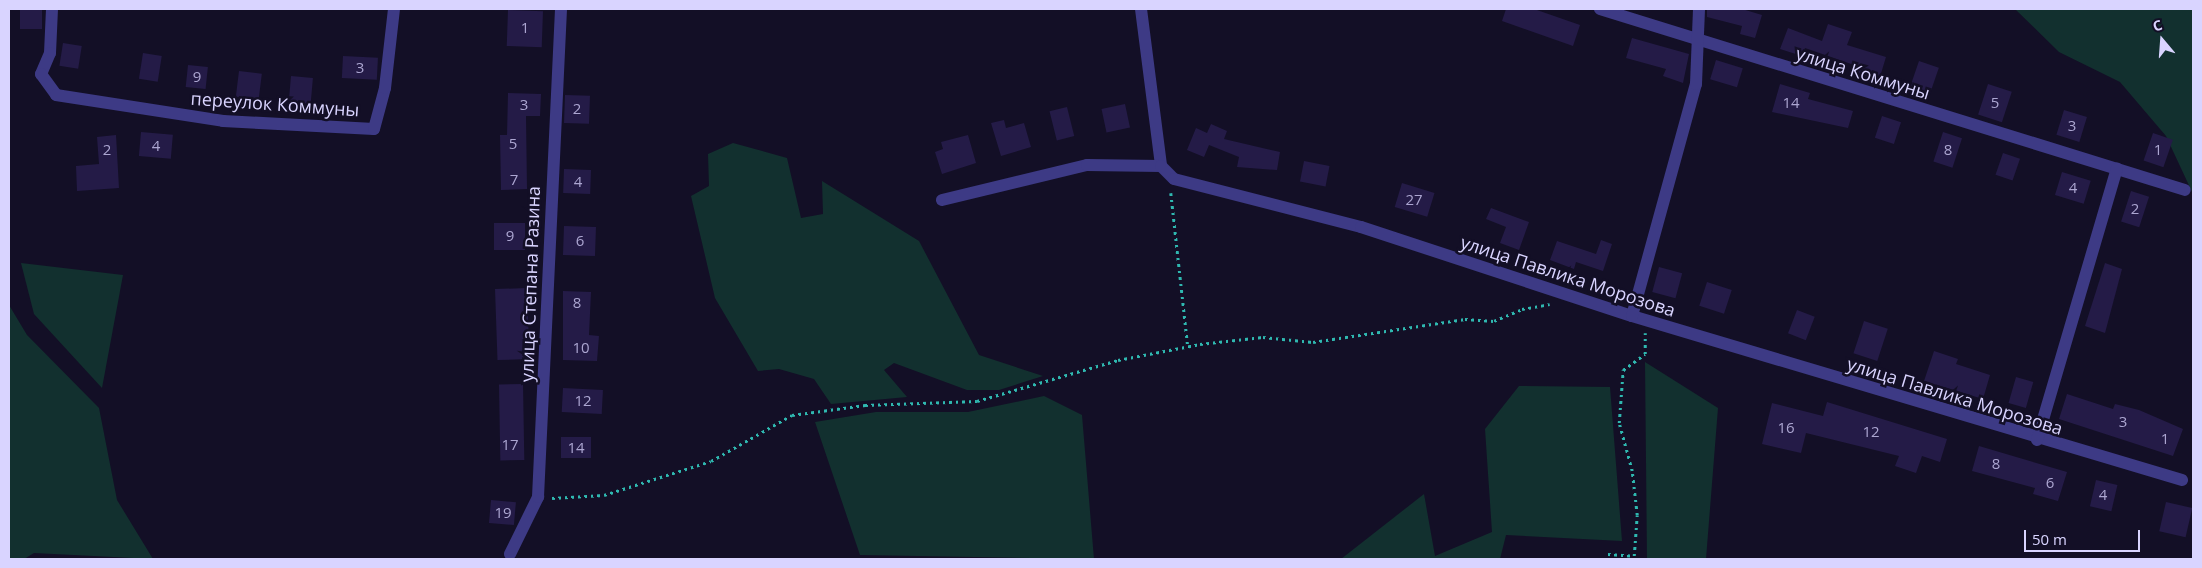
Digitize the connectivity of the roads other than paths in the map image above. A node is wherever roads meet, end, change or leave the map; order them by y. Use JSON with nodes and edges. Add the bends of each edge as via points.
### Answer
{"nodes":[{"id":1,"x":52,"y":9,"type":"edge"},
{"id":2,"x":394,"y":9,"type":"edge"},
{"id":3,"x":561,"y":9,"type":"edge"},
{"id":4,"x":1141,"y":9,"type":"edge"},
{"id":5,"x":1600,"y":9,"type":"edge"},
{"id":6,"x":1699,"y":9,"type":"edge"},
{"id":7,"x":1699,"y":41,"type":"junction"},
{"id":8,"x":1160,"y":166,"type":"junction"},
{"id":9,"x":2117,"y":169,"type":"junction"},
{"id":10,"x":2184,"y":190,"type":"dead end"},
{"id":11,"x":942,"y":200,"type":"dead end"},
{"id":12,"x":1632,"y":316,"type":"junction"},
{"id":13,"x":2037,"y":440,"type":"junction"},
{"id":14,"x":2182,"y":480,"type":"dead end"},
{"id":15,"x":510,"y":554,"type":"dead end"}],
"edges":[{"from":1,"to":2,"type":"street","name":"переулок Коммуны","via":[[50,53],[41,74],[56,95],[223,121],[374,129],[385,88]]},
{"from":3,"to":15,"type":"street","name":"улица Степана Разина","via":[[538,497]]},
{"from":4,"to":8,"type":"street"},
{"from":5,"to":7,"type":"street","name":"улица Коммуны"},
{"from":6,"to":7,"type":"street"},
{"from":7,"to":9,"type":"street","name":"улица Коммуны"},
{"from":7,"to":12,"type":"street","via":[[1696,84]]},
{"from":8,"to":11,"type":"street","via":[[1087,166]]},
{"from":8,"to":12,"type":"street","name":"улица Павлика Морозова","via":[[1174,179],[1361,227]]},
{"from":9,"to":10,"type":"street","name":"улица Коммуны"},
{"from":9,"to":13,"type":"street"},
{"from":12,"to":13,"type":"street","name":"улица Павлика Морозова"},
{"from":13,"to":14,"type":"street","name":"улица Павлика Морозова"}]}
